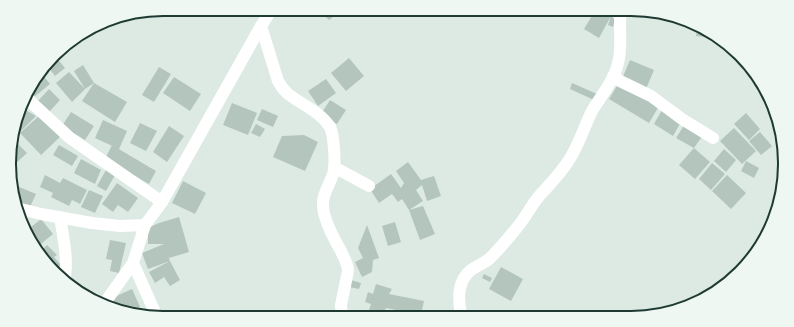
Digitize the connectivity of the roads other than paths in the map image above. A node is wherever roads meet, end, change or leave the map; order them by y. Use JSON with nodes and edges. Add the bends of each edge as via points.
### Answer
{"nodes":[{"id":1,"x":267,"y":16,"type":"edge"},
{"id":2,"x":620,"y":16,"type":"edge"},
{"id":3,"x":261,"y":26,"type":"junction"},
{"id":4,"x":613,"y":76,"type":"junction"},
{"id":5,"x":30,"y":101,"type":"edge"},
{"id":6,"x":713,"y":138,"type":"dead end"},
{"id":7,"x":334,"y":167,"type":"junction"},
{"id":8,"x":368,"y":186,"type":"dead end"},
{"id":9,"x":162,"y":202,"type":"junction"},
{"id":10,"x":23,"y":209,"type":"edge"},
{"id":11,"x":60,"y":217,"type":"junction"},
{"id":12,"x":145,"y":226,"type":"junction"},
{"id":13,"x":133,"y":263,"type":"junction"},
{"id":14,"x":66,"y":274,"type":"edge"},
{"id":15,"x":107,"y":300,"type":"edge"},
{"id":16,"x":153,"y":311,"type":"edge"},
{"id":17,"x":341,"y":311,"type":"edge"},
{"id":18,"x":459,"y":311,"type":"edge"}],
"edges":[{"from":1,"to":3,"type":"street"},
{"from":2,"to":4,"type":"street","via":[[619,62]]},
{"from":3,"to":7,"type":"street","via":[[281,87],[317,113],[329,126],[332,132]]},
{"from":3,"to":9,"type":"street"},
{"from":4,"to":6,"type":"street","via":[[651,96]]},
{"from":4,"to":18,"type":"street","via":[[588,119],[570,160],[494,255],[472,270],[463,280],[459,291]]},
{"from":5,"to":9,"type":"street","via":[[70,138]]},
{"from":7,"to":8,"type":"street"},
{"from":7,"to":17,"type":"street","via":[[323,205],[333,237],[348,265]]},
{"from":9,"to":12,"type":"street"},
{"from":10,"to":11,"type":"street"},
{"from":11,"to":12,"type":"street","via":[[120,226]]},
{"from":11,"to":14,"type":"street"},
{"from":12,"to":13,"type":"street"},
{"from":13,"to":15,"type":"street"},
{"from":13,"to":16,"type":"street"}]}
